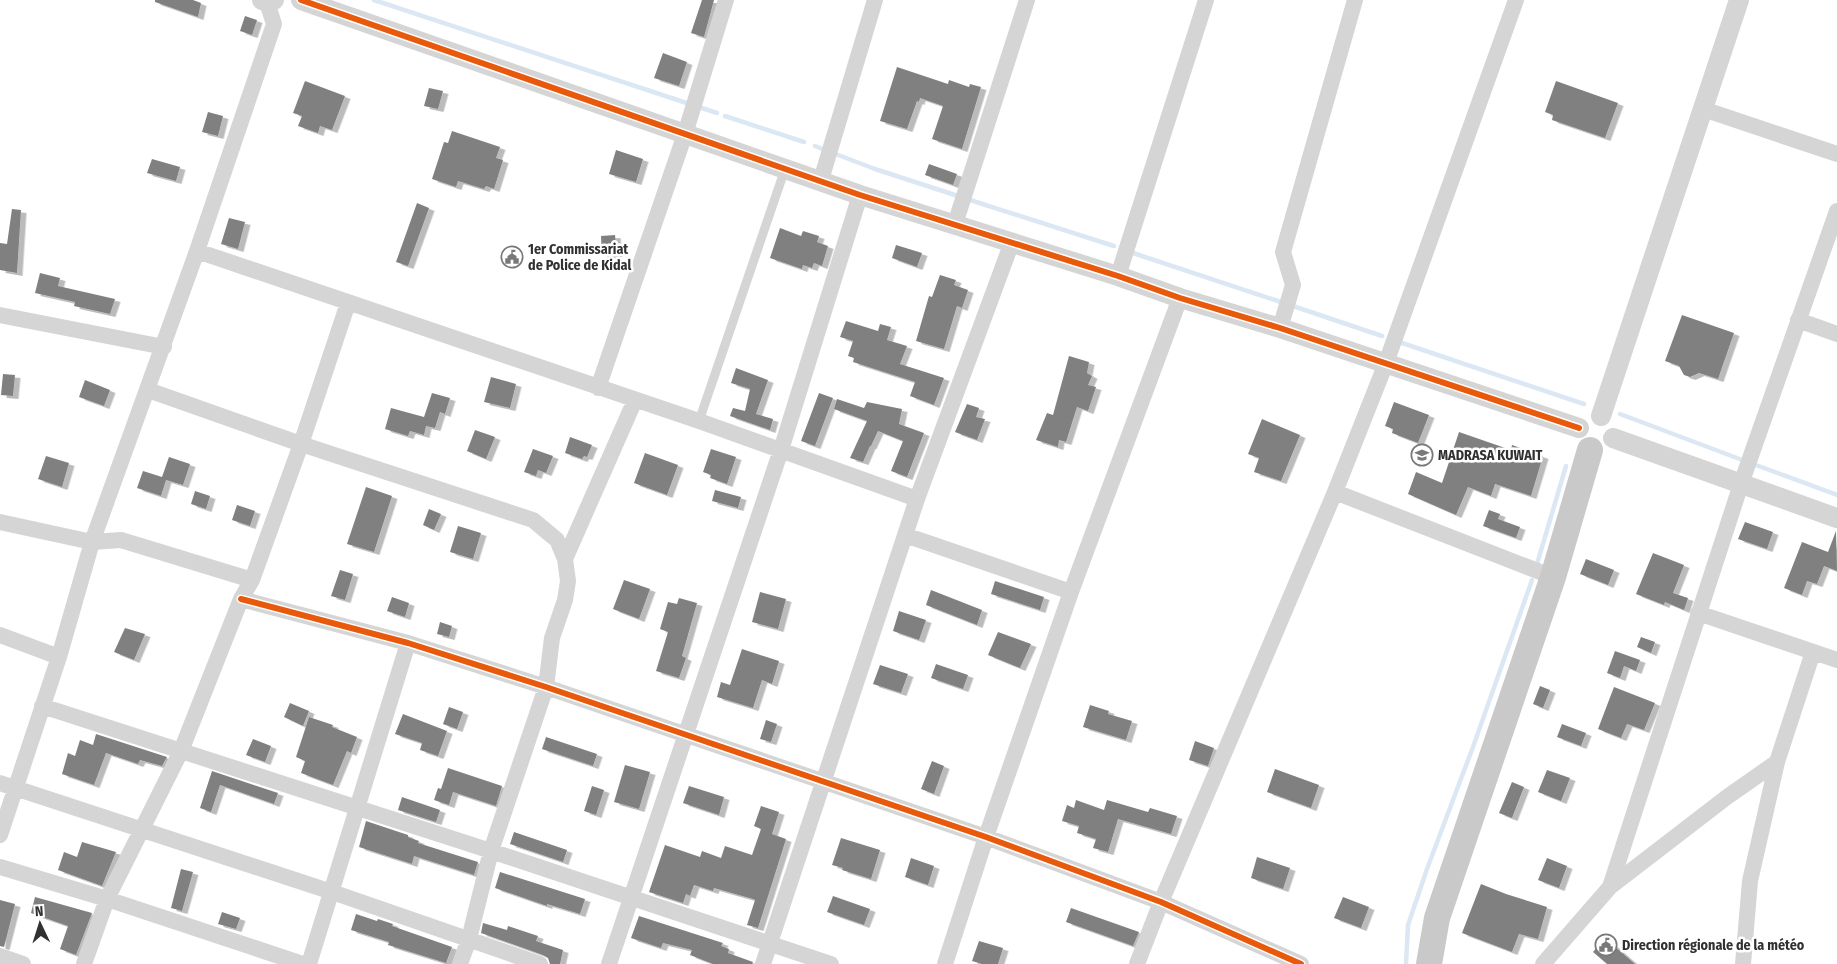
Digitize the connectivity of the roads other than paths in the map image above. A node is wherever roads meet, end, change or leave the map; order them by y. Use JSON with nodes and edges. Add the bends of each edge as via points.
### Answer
{"nodes":[{"id":1,"x":301,"y":0,"type":"edge"},
{"id":2,"x":726,"y":0,"type":"edge"},
{"id":3,"x":875,"y":0,"type":"edge"},
{"id":4,"x":1027,"y":0,"type":"edge"},
{"id":5,"x":1206,"y":0,"type":"edge"},
{"id":6,"x":1355,"y":0,"type":"edge"},
{"id":7,"x":1516,"y":0,"type":"edge"},
{"id":8,"x":1739,"y":0,"type":"edge"},
{"id":9,"x":268,"y":1,"type":"edge"},
{"id":10,"x":1703,"y":109,"type":"junction"},
{"id":11,"x":685,"y":134,"type":"junction"},
{"id":12,"x":1837,"y":154,"type":"edge"},
{"id":13,"x":785,"y":169,"type":"junction"},
{"id":14,"x":821,"y":180,"type":"junction"},
{"id":15,"x":860,"y":195,"type":"junction"},
{"id":16,"x":1837,"y":211,"type":"edge"},
{"id":17,"x":955,"y":224,"type":"junction"},
{"id":18,"x":1012,"y":242,"type":"junction"},
{"id":19,"x":197,"y":251,"type":"junction"},
{"id":20,"x":1118,"y":276,"type":"junction"},
{"id":21,"x":1180,"y":298,"type":"junction"},
{"id":22,"x":348,"y":303,"type":"junction"},
{"id":23,"x":0,"y":315,"type":"edge"},
{"id":24,"x":1798,"y":320,"type":"junction"},
{"id":25,"x":1280,"y":328,"type":"junction"},
{"id":26,"x":1837,"y":334,"type":"edge"},
{"id":27,"x":164,"y":347,"type":"junction"},
{"id":28,"x":1386,"y":363,"type":"junction"},
{"id":29,"x":598,"y":388,"type":"junction"},
{"id":30,"x":148,"y":390,"type":"junction"},
{"id":31,"x":635,"y":400,"type":"junction"},
{"id":32,"x":1601,"y":416,"type":"junction"},
{"id":33,"x":700,"y":421,"type":"junction"},
{"id":34,"x":1613,"y":438,"type":"junction"},
{"id":35,"x":1585,"y":439,"type":"junction"},
{"id":36,"x":301,"y":444,"type":"junction"},
{"id":37,"x":781,"y":450,"type":"junction"},
{"id":38,"x":1741,"y":484,"type":"junction"},
{"id":39,"x":1335,"y":492,"type":"junction"},
{"id":40,"x":917,"y":499,"type":"junction"},
{"id":41,"x":1837,"y":518,"type":"edge"},
{"id":42,"x":0,"y":522,"type":"edge"},
{"id":43,"x":905,"y":535,"type":"junction"},
{"id":44,"x":92,"y":542,"type":"junction"},
{"id":45,"x":565,"y":560,"type":"junction"},
{"id":46,"x":1553,"y":577,"type":"junction"},
{"id":47,"x":252,"y":580,"type":"junction"},
{"id":48,"x":1071,"y":592,"type":"junction"},
{"id":49,"x":241,"y":599,"type":"junction"},
{"id":50,"x":1698,"y":613,"type":"junction"},
{"id":51,"x":0,"y":636,"type":"edge"},
{"id":52,"x":408,"y":643,"type":"junction"},
{"id":53,"x":1813,"y":652,"type":"junction"},
{"id":54,"x":59,"y":657,"type":"junction"},
{"id":55,"x":1837,"y":660,"type":"edge"},
{"id":56,"x":546,"y":687,"type":"junction"},
{"id":57,"x":42,"y":706,"type":"junction"},
{"id":58,"x":684,"y":735,"type":"junction"},
{"id":59,"x":181,"y":751,"type":"junction"},
{"id":60,"x":1777,"y":762,"type":"junction"},
{"id":61,"x":824,"y":782,"type":"junction"},
{"id":62,"x":8,"y":785,"type":"edge"},
{"id":63,"x":358,"y":808,"type":"junction"},
{"id":64,"x":141,"y":830,"type":"junction"},
{"id":65,"x":0,"y":835,"type":"edge"},
{"id":66,"x":986,"y":837,"type":"junction"},
{"id":67,"x":491,"y":851,"type":"junction"},
{"id":68,"x":0,"y":867,"type":"edge"},
{"id":69,"x":1610,"y":887,"type":"junction"},
{"id":70,"x":332,"y":892,"type":"junction"},
{"id":71,"x":631,"y":898,"type":"junction"},
{"id":72,"x":107,"y":899,"type":"junction"},
{"id":73,"x":1161,"y":902,"type":"junction"},
{"id":74,"x":469,"y":939,"type":"junction"},
{"id":75,"x":771,"y":945,"type":"junction"},
{"id":76,"x":0,"y":956,"type":"edge"},
{"id":77,"x":23,"y":964,"type":"edge"},
{"id":78,"x":84,"y":964,"type":"edge"},
{"id":79,"x":303,"y":964,"type":"edge"},
{"id":80,"x":309,"y":964,"type":"edge"},
{"id":81,"x":460,"y":964,"type":"edge"},
{"id":82,"x":540,"y":964,"type":"edge"},
{"id":83,"x":609,"y":964,"type":"edge"},
{"id":84,"x":764,"y":964,"type":"edge"},
{"id":85,"x":831,"y":964,"type":"edge"},
{"id":86,"x":945,"y":964,"type":"edge"},
{"id":87,"x":1137,"y":964,"type":"edge"},
{"id":88,"x":1301,"y":964,"type":"edge"},
{"id":89,"x":1429,"y":964,"type":"edge"},
{"id":90,"x":1543,"y":964,"type":"edge"},
{"id":91,"x":1743,"y":964,"type":"edge"}],
"edges":[{"from":1,"to":11,"type":"street"},
{"from":2,"to":11,"type":"street"},
{"from":3,"to":14,"type":"street"},
{"from":4,"to":17,"type":"street"},
{"from":5,"to":20,"type":"street"},
{"from":6,"to":25,"type":"street","via":[[1283,252],[1293,285]]},
{"from":7,"to":28,"type":"street"},
{"from":8,"to":10,"type":"street"},
{"from":9,"to":19,"type":"street","via":[[274,24]]},
{"from":10,"to":12,"type":"street"},
{"from":10,"to":32,"type":"street"},
{"from":11,"to":13,"type":"street"},
{"from":11,"to":29,"type":"street"},
{"from":13,"to":14,"type":"street"},
{"from":13,"to":33,"type":"lane"},
{"from":14,"to":15,"type":"street"},
{"from":15,"to":17,"type":"street"},
{"from":15,"to":37,"type":"street"},
{"from":16,"to":24,"type":"street"},
{"from":17,"to":18,"type":"street"},
{"from":18,"to":20,"type":"street"},
{"from":18,"to":40,"type":"street"},
{"from":19,"to":22,"type":"street"},
{"from":19,"to":27,"type":"street"},
{"from":20,"to":21,"type":"street"},
{"from":21,"to":25,"type":"street"},
{"from":21,"to":48,"type":"street"},
{"from":22,"to":29,"type":"street"},
{"from":22,"to":36,"type":"street"},
{"from":23,"to":27,"type":"street"},
{"from":24,"to":26,"type":"street"},
{"from":24,"to":38,"type":"street"},
{"from":25,"to":28,"type":"street"},
{"from":27,"to":30,"type":"street"},
{"from":28,"to":35,"type":"street"},
{"from":28,"to":39,"type":"street"},
{"from":29,"to":31,"type":"street"},
{"from":30,"to":36,"type":"street"},
{"from":30,"to":44,"type":"street"},
{"from":31,"to":33,"type":"street"},
{"from":31,"to":45,"type":"street"},
{"from":32,"to":34,"type":"street","via":[[1612,425]]},
{"from":32,"to":35,"type":"street","via":[[1584,420]]},
{"from":33,"to":37,"type":"street"},
{"from":34,"to":35,"type":"street","via":[[1610,445],[1597,451]]},
{"from":34,"to":38,"type":"street"},
{"from":35,"to":46,"type":"main road"},
{"from":36,"to":45,"type":"street","via":[[533,520],[557,540]]},
{"from":36,"to":47,"type":"street"},
{"from":37,"to":40,"type":"street"},
{"from":37,"to":58,"type":"street"},
{"from":38,"to":41,"type":"street"},
{"from":38,"to":50,"type":"street"},
{"from":39,"to":46,"type":"street"},
{"from":39,"to":73,"type":"street"},
{"from":40,"to":43,"type":"street"},
{"from":42,"to":44,"type":"street"},
{"from":43,"to":48,"type":"street"},
{"from":43,"to":61,"type":"street"},
{"from":44,"to":47,"type":"street","via":[[121,540]]},
{"from":44,"to":54,"type":"street"},
{"from":45,"to":56,"type":"street","via":[[568,581],[552,638]]},
{"from":46,"to":89,"type":"main road","via":[[1437,918]]},
{"from":47,"to":49,"type":"street"},
{"from":48,"to":66,"type":"street"},
{"from":49,"to":52,"type":"street"},
{"from":49,"to":59,"type":"street"},
{"from":50,"to":53,"type":"street"},
{"from":50,"to":69,"type":"street"},
{"from":51,"to":54,"type":"street"},
{"from":52,"to":56,"type":"street"},
{"from":52,"to":63,"type":"street"},
{"from":53,"to":55,"type":"street"},
{"from":53,"to":60,"type":"street"},
{"from":54,"to":57,"type":"street"},
{"from":56,"to":58,"type":"street"},
{"from":56,"to":67,"type":"street"},
{"from":57,"to":59,"type":"street"},
{"from":57,"to":62,"type":"street"},
{"from":58,"to":61,"type":"street"},
{"from":58,"to":71,"type":"street"},
{"from":59,"to":63,"type":"street"},
{"from":59,"to":64,"type":"street"},
{"from":60,"to":69,"type":"street"},
{"from":60,"to":91,"type":"street","via":[[1750,881]]},
{"from":61,"to":66,"type":"street"},
{"from":61,"to":75,"type":"street"},
{"from":62,"to":64,"type":"street"},
{"from":62,"to":65,"type":"street"},
{"from":63,"to":67,"type":"street"},
{"from":63,"to":70,"type":"street"},
{"from":64,"to":70,"type":"street"},
{"from":64,"to":72,"type":"street"},
{"from":66,"to":73,"type":"street"},
{"from":66,"to":86,"type":"street"},
{"from":67,"to":71,"type":"street"},
{"from":67,"to":74,"type":"street"},
{"from":68,"to":72,"type":"street"},
{"from":69,"to":90,"type":"street"},
{"from":70,"to":74,"type":"street"},
{"from":70,"to":80,"type":"street"},
{"from":71,"to":75,"type":"street"},
{"from":71,"to":83,"type":"street"},
{"from":72,"to":78,"type":"street"},
{"from":72,"to":79,"type":"street"},
{"from":73,"to":87,"type":"street"},
{"from":73,"to":88,"type":"street"},
{"from":74,"to":81,"type":"street"},
{"from":74,"to":82,"type":"street"},
{"from":75,"to":84,"type":"street"},
{"from":75,"to":85,"type":"street"},
{"from":76,"to":77,"type":"street"}]}
